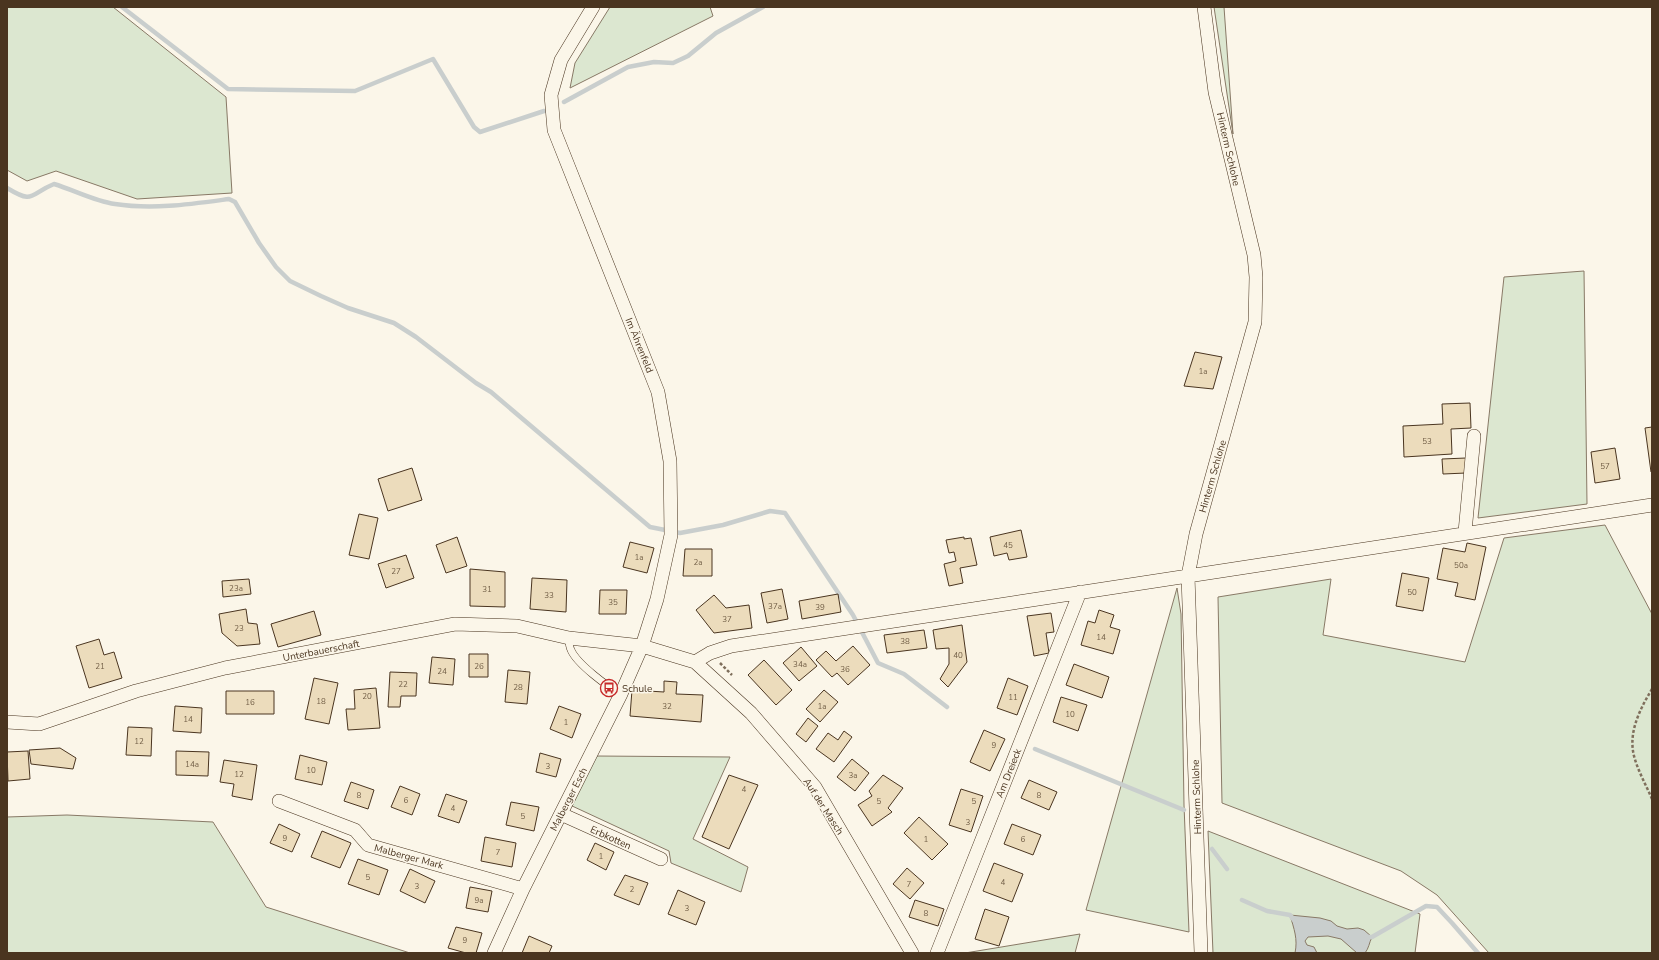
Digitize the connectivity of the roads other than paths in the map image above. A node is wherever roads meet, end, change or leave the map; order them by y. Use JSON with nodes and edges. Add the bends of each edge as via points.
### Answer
{"nodes":[{"id":1,"x":593,"y":7,"type":"edge"},
{"id":2,"x":1204,"y":7,"type":"edge"},
{"id":3,"x":1474,"y":436,"type":"dead end"},
{"id":4,"x":1652,"y":505,"type":"edge"},
{"id":5,"x":1465,"y":532,"type":"junction"},
{"id":6,"x":1188,"y":576,"type":"junction"},
{"id":7,"x":1080,"y":592,"type":"junction"},
{"id":8,"x":569,"y":638,"type":"junction"},
{"id":9,"x":642,"y":646,"type":"junction"},
{"id":10,"x":695,"y":662,"type":"junction"},
{"id":11,"x":621,"y":694,"type":"junction"},
{"id":12,"x":7,"y":722,"type":"edge"},
{"id":13,"x":279,"y":801,"type":"dead end"},
{"id":14,"x":561,"y":814,"type":"junction"},
{"id":15,"x":661,"y":859,"type":"dead end"},
{"id":16,"x":523,"y":889,"type":"junction"},
{"id":17,"x":494,"y":953,"type":"edge"},
{"id":18,"x":912,"y":953,"type":"edge"},
{"id":19,"x":937,"y":953,"type":"edge"},
{"id":20,"x":1201,"y":953,"type":"edge"}],
"edges":[{"from":1,"to":9,"type":"street","name":"Im Ährenfeld","via":[[561,60],[551,95],[554,130],[658,392],[670,461],[671,535],[657,599]]},
{"from":2,"to":6,"type":"street","name":"Hinterm Schlohe","via":[[1215,92],[1254,255],[1255,322],[1196,534]]},
{"from":3,"to":5,"type":"street"},
{"from":4,"to":5,"type":"street"},
{"from":5,"to":6,"type":"street"},
{"from":6,"to":7,"type":"street"},
{"from":6,"to":20,"type":"street","name":"Hinterm Schlohe"},
{"from":7,"to":10,"type":"street","via":[[731,646],[710,653]]},
{"from":7,"to":19,"type":"street","name":"Am Dreieck"},
{"from":8,"to":9,"type":"street","name":"Unterbauerschaft"},
{"from":8,"to":11,"type":"lane","via":[[570,649],[575,658],[609,688]]},
{"from":8,"to":12,"type":"street","name":"Unterbauerschaft","via":[[517,626],[454,624],[225,668],[136,691],[39,724]]},
{"from":9,"to":10,"type":"street"},
{"from":9,"to":11,"type":"street","name":"Malberger Esch"},
{"from":10,"to":18,"type":"street","name":"Auf der Masch","via":[[751,713],[814,787]]},
{"from":11,"to":14,"type":"street","name":"Malberger Esch"},
{"from":13,"to":16,"type":"street","name":"Malberger Mark","via":[[355,830],[368,845]]},
{"from":14,"to":15,"type":"street","name":"Erbkotten"},
{"from":14,"to":16,"type":"street","name":"Malberger Esch"},
{"from":16,"to":17,"type":"street","name":"Malberger Esch"}]}
